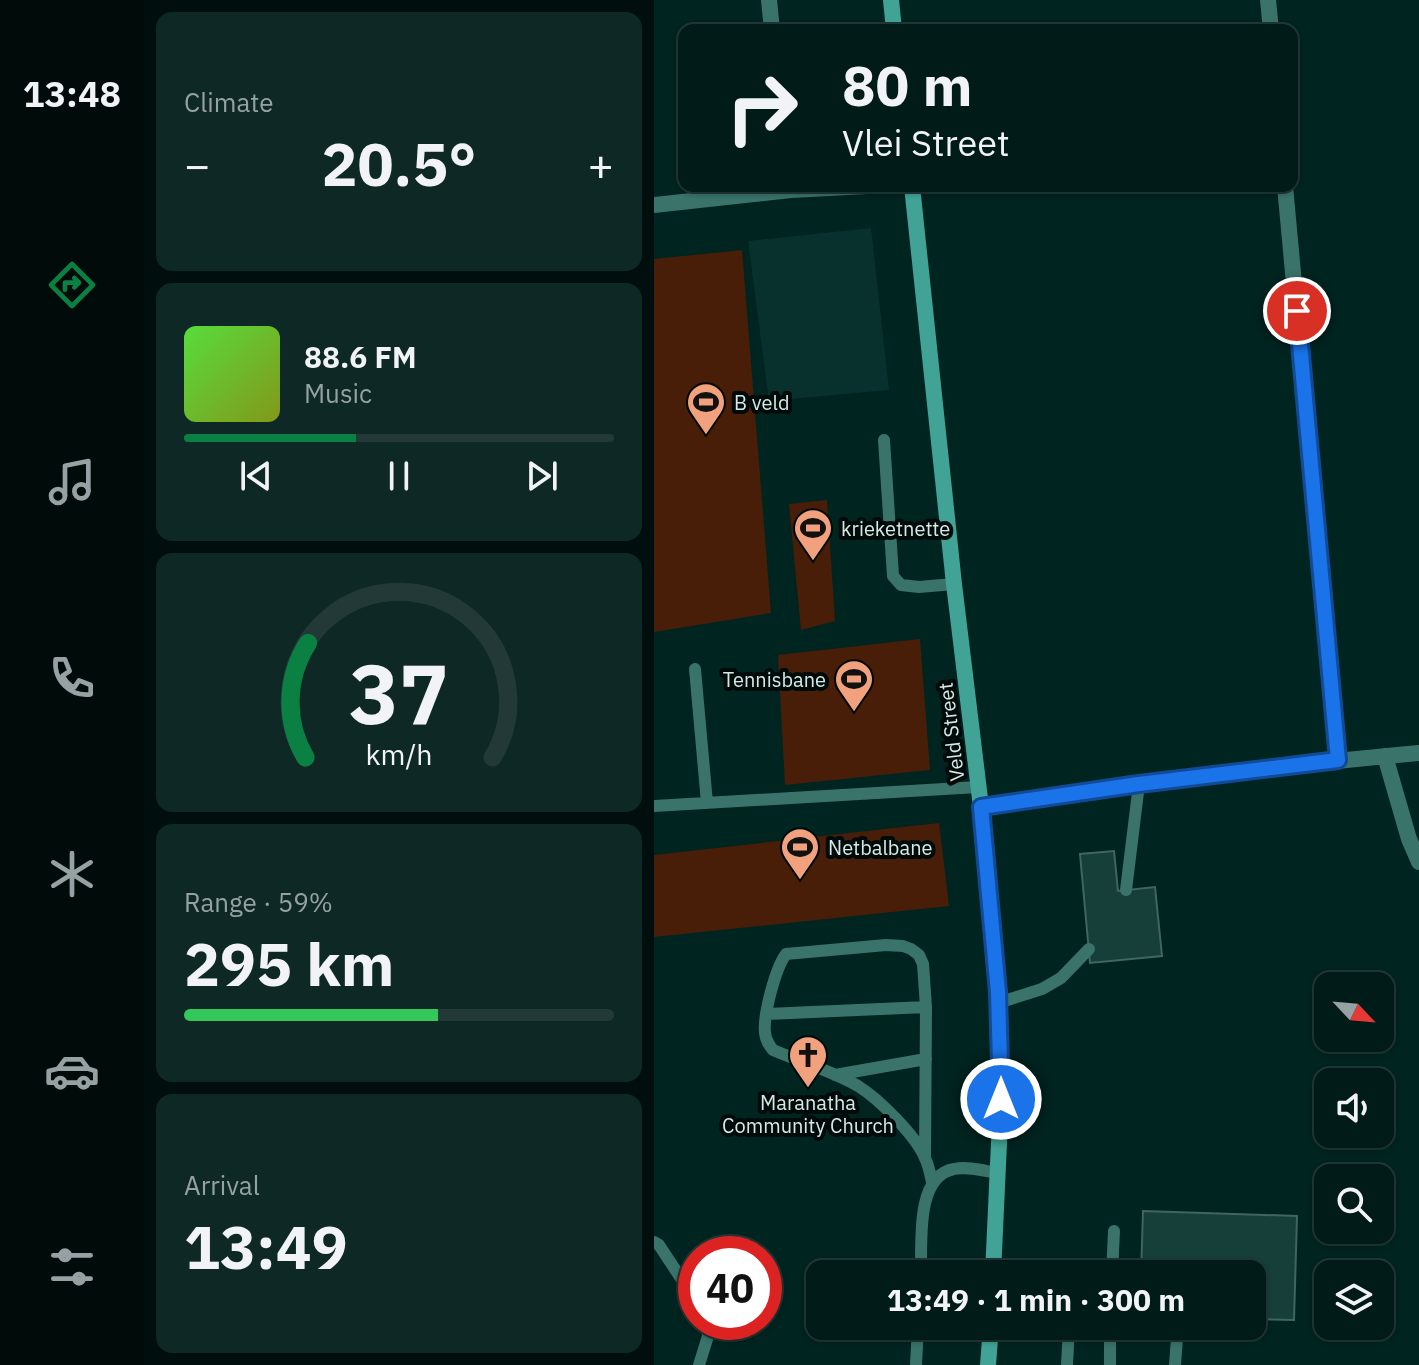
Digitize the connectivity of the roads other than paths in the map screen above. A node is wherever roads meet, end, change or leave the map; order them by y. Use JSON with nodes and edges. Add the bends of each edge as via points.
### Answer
{"nodes":[{"id":1,"x":769,"y":0,"type":"edge"},
{"id":2,"x":891,"y":0,"type":"edge"},
{"id":3,"x":1268,"y":0,"type":"edge"},
{"id":4,"x":771,"y":24,"type":"edge"},
{"id":5,"x":893,"y":24,"type":"edge"},
{"id":6,"x":1270,"y":24,"type":"edge"},
{"id":7,"x":758,"y":192,"type":"edge"},
{"id":8,"x":913,"y":192,"type":"edge"},
{"id":9,"x":1286,"y":192,"type":"edge"},
{"id":10,"x":654,"y":205,"type":"edge"},
{"id":11,"x":884,"y":440,"type":"dead end"},
{"id":12,"x":954,"y":584,"type":"junction"},
{"id":13,"x":695,"y":669,"type":"dead end"},
{"id":14,"x":1419,"y":753,"type":"edge"},
{"id":15,"x":1385,"y":756,"type":"junction"},
{"id":16,"x":1338,"y":760,"type":"junction"},
{"id":17,"x":1139,"y":784,"type":"junction"},
{"id":18,"x":978,"y":787,"type":"junction"},
{"id":19,"x":707,"y":803,"type":"junction"},
{"id":20,"x":654,"y":806,"type":"edge"},
{"id":21,"x":981,"y":807,"type":"junction"},
{"id":22,"x":1419,"y":862,"type":"edge"},
{"id":23,"x":1126,"y":890,"type":"dead end"},
{"id":24,"x":1089,"y":949,"type":"dead end"},
{"id":25,"x":998,"y":1003,"type":"junction"},
{"id":26,"x":926,"y":1007,"type":"junction"},
{"id":27,"x":767,"y":1014,"type":"junction"},
{"id":28,"x":926,"y":1059,"type":"junction"},
{"id":29,"x":835,"y":1075,"type":"junction"},
{"id":30,"x":925,"y":1157,"type":"junction"},
{"id":31,"x":998,"y":1173,"type":"junction"},
{"id":32,"x":932,"y":1182,"type":"junction"},
{"id":33,"x":1114,"y":1231,"type":"dead end"},
{"id":34,"x":654,"y":1242,"type":"edge"},
{"id":35,"x":922,"y":1260,"type":"edge"},
{"id":36,"x":994,"y":1260,"type":"edge"},
{"id":37,"x":1113,"y":1260,"type":"edge"},
{"id":38,"x":678,"y":1274,"type":"edge"},
{"id":39,"x":707,"y":1340,"type":"edge"},
{"id":40,"x":917,"y":1340,"type":"edge"},
{"id":41,"x":990,"y":1340,"type":"edge"},
{"id":42,"x":1068,"y":1340,"type":"edge"},
{"id":43,"x":1110,"y":1340,"type":"edge"},
{"id":44,"x":1177,"y":1340,"type":"edge"},
{"id":45,"x":699,"y":1365,"type":"edge"},
{"id":46,"x":916,"y":1365,"type":"edge"},
{"id":47,"x":988,"y":1365,"type":"edge"},
{"id":48,"x":1067,"y":1365,"type":"edge"},
{"id":49,"x":1110,"y":1365,"type":"edge"},
{"id":50,"x":1175,"y":1365,"type":"edge"}],
"edges":[{"from":1,"to":4,"type":"street"},
{"from":2,"to":5,"type":"street"},
{"from":3,"to":6,"type":"street"},
{"from":7,"to":10,"type":"street"},
{"from":8,"to":12,"type":"street","name":"Veld Street"},
{"from":9,"to":16,"type":"street"},
{"from":11,"to":12,"type":"lane","via":[[893,576],[912,587]]},
{"from":12,"to":18,"type":"street","name":"Veld Street"},
{"from":13,"to":19,"type":"lane"},
{"from":14,"to":15,"type":"street"},
{"from":15,"to":16,"type":"street"},
{"from":15,"to":22,"type":"street"},
{"from":16,"to":17,"type":"street"},
{"from":17,"to":21,"type":"street"},
{"from":17,"to":23,"type":"lane"},
{"from":18,"to":19,"type":"lane"},
{"from":18,"to":21,"type":"street","name":"Veld Street"},
{"from":19,"to":20,"type":"lane"},
{"from":21,"to":25,"type":"street","name":"Veld Street"},
{"from":24,"to":25,"type":"lane","via":[[1061,978]]},
{"from":25,"to":31,"type":"street","name":"Veld Street"},
{"from":26,"to":27,"type":"lane"},
{"from":26,"to":27,"type":"lane","via":[[919,955],[886,945],[786,954]]},
{"from":26,"to":28,"type":"lane"},
{"from":27,"to":29,"type":"lane","via":[[765,1031],[773,1050]]},
{"from":28,"to":29,"type":"lane"},
{"from":28,"to":30,"type":"lane"},
{"from":29,"to":30,"type":"lane","via":[[875,1100]]},
{"from":30,"to":32,"type":"lane"},
{"from":31,"to":32,"type":"lane","via":[[953,1169]]},
{"from":31,"to":36,"type":"street","name":"Veld Street"},
{"from":32,"to":35,"type":"lane","via":[[924,1208]]},
{"from":33,"to":37,"type":"lane"},
{"from":34,"to":38,"type":"lane"},
{"from":39,"to":45,"type":"lane"},
{"from":40,"to":46,"type":"lane"},
{"from":41,"to":47,"type":"street"},
{"from":42,"to":48,"type":"lane"},
{"from":43,"to":49,"type":"lane"},
{"from":44,"to":50,"type":"lane"}]}
